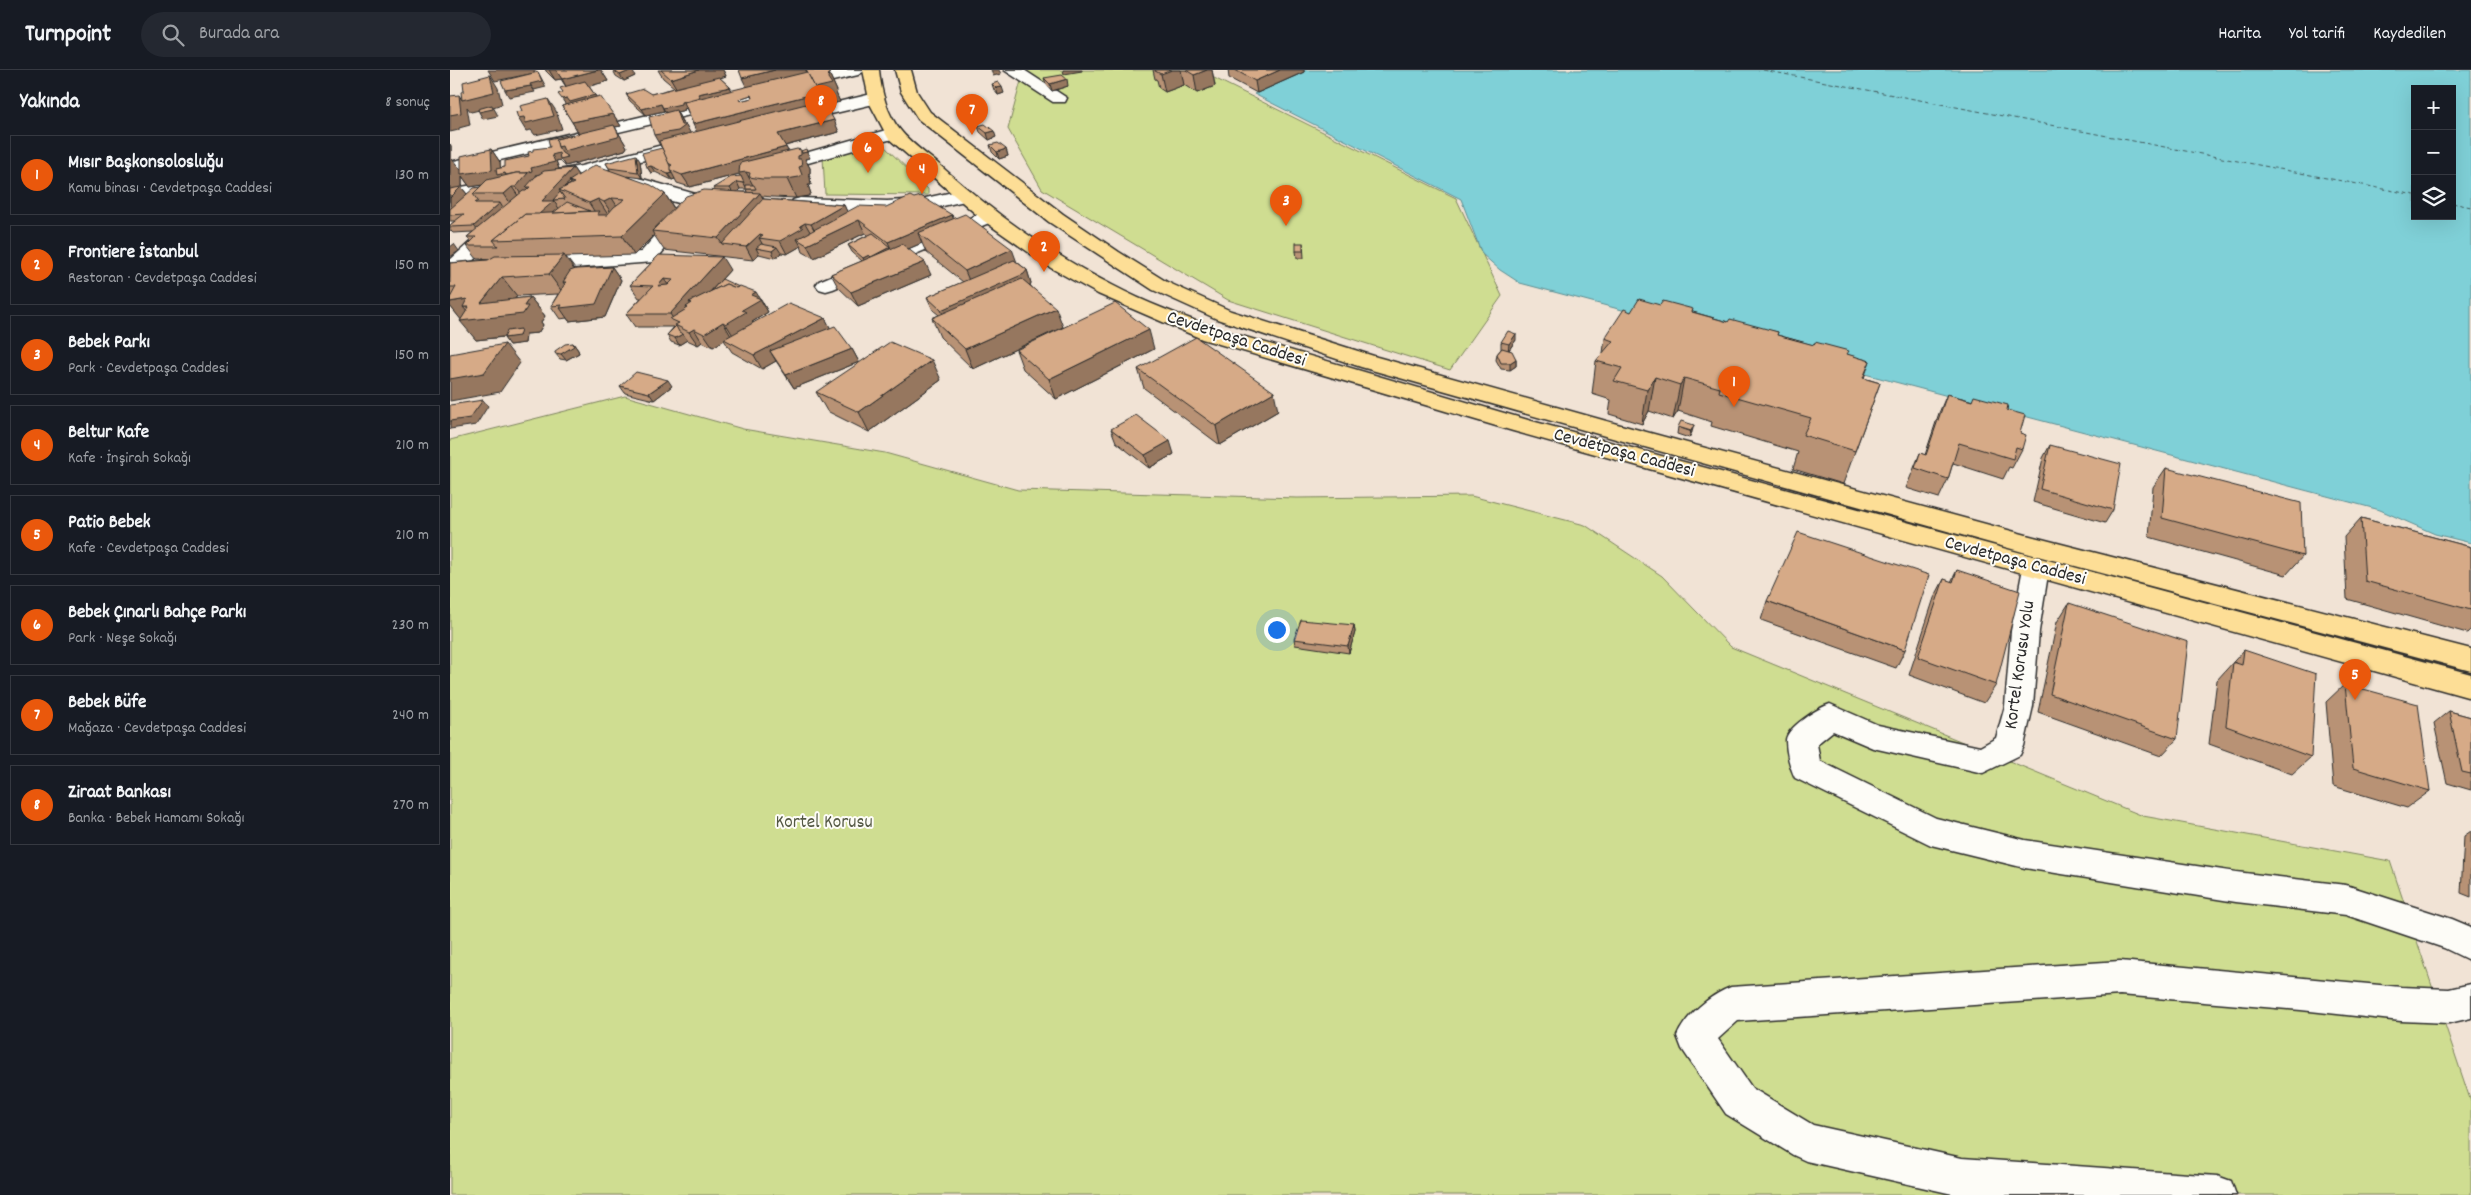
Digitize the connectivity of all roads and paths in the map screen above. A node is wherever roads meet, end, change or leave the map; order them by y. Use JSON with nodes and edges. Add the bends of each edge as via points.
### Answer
{"nodes":[{"id":1,"x":858,"y":70,"type":"edge"},
{"id":2,"x":871,"y":70,"type":"edge"},
{"id":3,"x":904,"y":70,"type":"edge"},
{"id":4,"x":1012,"y":70,"type":"edge"},
{"id":5,"x":909,"y":92,"type":"junction"},
{"id":6,"x":876,"y":98,"type":"junction"},
{"id":7,"x":1059,"y":98,"type":"dead end"},
{"id":8,"x":773,"y":123,"type":"edge"},
{"id":9,"x":938,"y":127,"type":"junction"},
{"id":10,"x":896,"y":136,"type":"junction"},
{"id":11,"x":697,"y":141,"type":"edge"},
{"id":12,"x":450,"y":167,"type":"edge"},
{"id":13,"x":582,"y":171,"type":"junction"},
{"id":14,"x":754,"y":173,"type":"edge"},
{"id":15,"x":552,"y":177,"type":"junction"},
{"id":16,"x":1006,"y":178,"type":"junction"},
{"id":17,"x":718,"y":184,"type":"edge"},
{"id":18,"x":450,"y":195,"type":"edge"},
{"id":19,"x":962,"y":196,"type":"junction"},
{"id":20,"x":530,"y":197,"type":"edge"},
{"id":21,"x":689,"y":198,"type":"junction"},
{"id":22,"x":738,"y":202,"type":"edge"},
{"id":23,"x":778,"y":203,"type":"edge"},
{"id":24,"x":990,"y":216,"type":"junction"},
{"id":25,"x":508,"y":217,"type":"edge"},
{"id":26,"x":1056,"y":218,"type":"junction"},
{"id":27,"x":1018,"y":237,"type":"junction"},
{"id":28,"x":514,"y":268,"type":"edge"},
{"id":29,"x":478,"y":272,"type":"edge"},
{"id":30,"x":450,"y":273,"type":"edge"},
{"id":31,"x":826,"y":285,"type":"dead end"},
{"id":32,"x":2036,"y":568,"type":"junction"},
{"id":33,"x":2471,"y":660,"type":"edge"},
{"id":34,"x":2471,"y":686,"type":"edge"},
{"id":35,"x":2471,"y":945,"type":"edge"},
{"id":36,"x":2471,"y":1001,"type":"edge"},
{"id":37,"x":2217,"y":1195,"type":"edge"}],
"edges":[{"from":1,"to":12,"type":"street"},
{"from":2,"to":6,"type":"main road","name":"Cevdetpaşa Caddesi"},
{"from":3,"to":5,"type":"main road","name":"Cevdetpaşa Caddesi"},
{"from":4,"to":7,"type":"street"},
{"from":5,"to":6,"type":"main road"},
{"from":5,"to":9,"type":"main road","name":"Cevdetpaşa Caddesi","via":[[924,115]]},
{"from":6,"to":8,"type":"street"},
{"from":6,"to":10,"type":"main road","name":"Cevdetpaşa Caddesi"},
{"from":9,"to":10,"type":"main road","via":[[925,127]]},
{"from":9,"to":16,"type":"main road","name":"Cevdetpaşa Caddesi"},
{"from":10,"to":14,"type":"street"},
{"from":10,"to":19,"type":"main road","name":"Cevdetpaşa Caddesi"},
{"from":11,"to":13,"type":"street"},
{"from":13,"to":15,"type":"street"},
{"from":13,"to":21,"type":"street"},
{"from":15,"to":18,"type":"street"},
{"from":15,"to":20,"type":"street"},
{"from":16,"to":19,"type":"main road"},
{"from":16,"to":26,"type":"main road","name":"Cevdetpaşa Caddesi"},
{"from":17,"to":21,"type":"street"},
{"from":19,"to":23,"type":"street","via":[[921,204],[887,206]]},
{"from":19,"to":24,"type":"main road","name":"Cevdetpaşa Caddesi"},
{"from":21,"to":22,"type":"street"},
{"from":21,"to":28,"type":"street","via":[[647,258]]},
{"from":24,"to":27,"type":"main road","name":"Cevdetpaşa Caddesi"},
{"from":24,"to":31,"type":"street"},
{"from":25,"to":30,"type":"street"},
{"from":26,"to":27,"type":"main road","via":[[1040,231]]},
{"from":26,"to":33,"type":"main road","name":"Cevdetpaşa Caddesi","via":[[1160,286],[1224,315],[1275,333],[1604,428],[2030,545]]},
{"from":27,"to":32,"type":"main road","name":"Cevdetpaşa Caddesi","via":[[1102,289],[1210,334],[1521,426]]},
{"from":29,"to":30,"type":"street"},
{"from":32,"to":34,"type":"main road","name":"Cevdetpaşa Caddesi"},
{"from":32,"to":35,"type":"street","name":"Kortel Korusu Yolu","via":[[2025,631],[2018,706],[2008,746],[1983,760],[1874,736],[1830,716],[1801,739],[1806,769],[1931,831],[2025,854],[2236,887],[2346,900],[2452,935]]},
{"from":36,"to":37,"type":"street","via":[[2449,1006],[2401,1004],[2120,978],[1730,1004],[1695,1036],[1739,1101],[1806,1142],[1962,1177]]}]}
